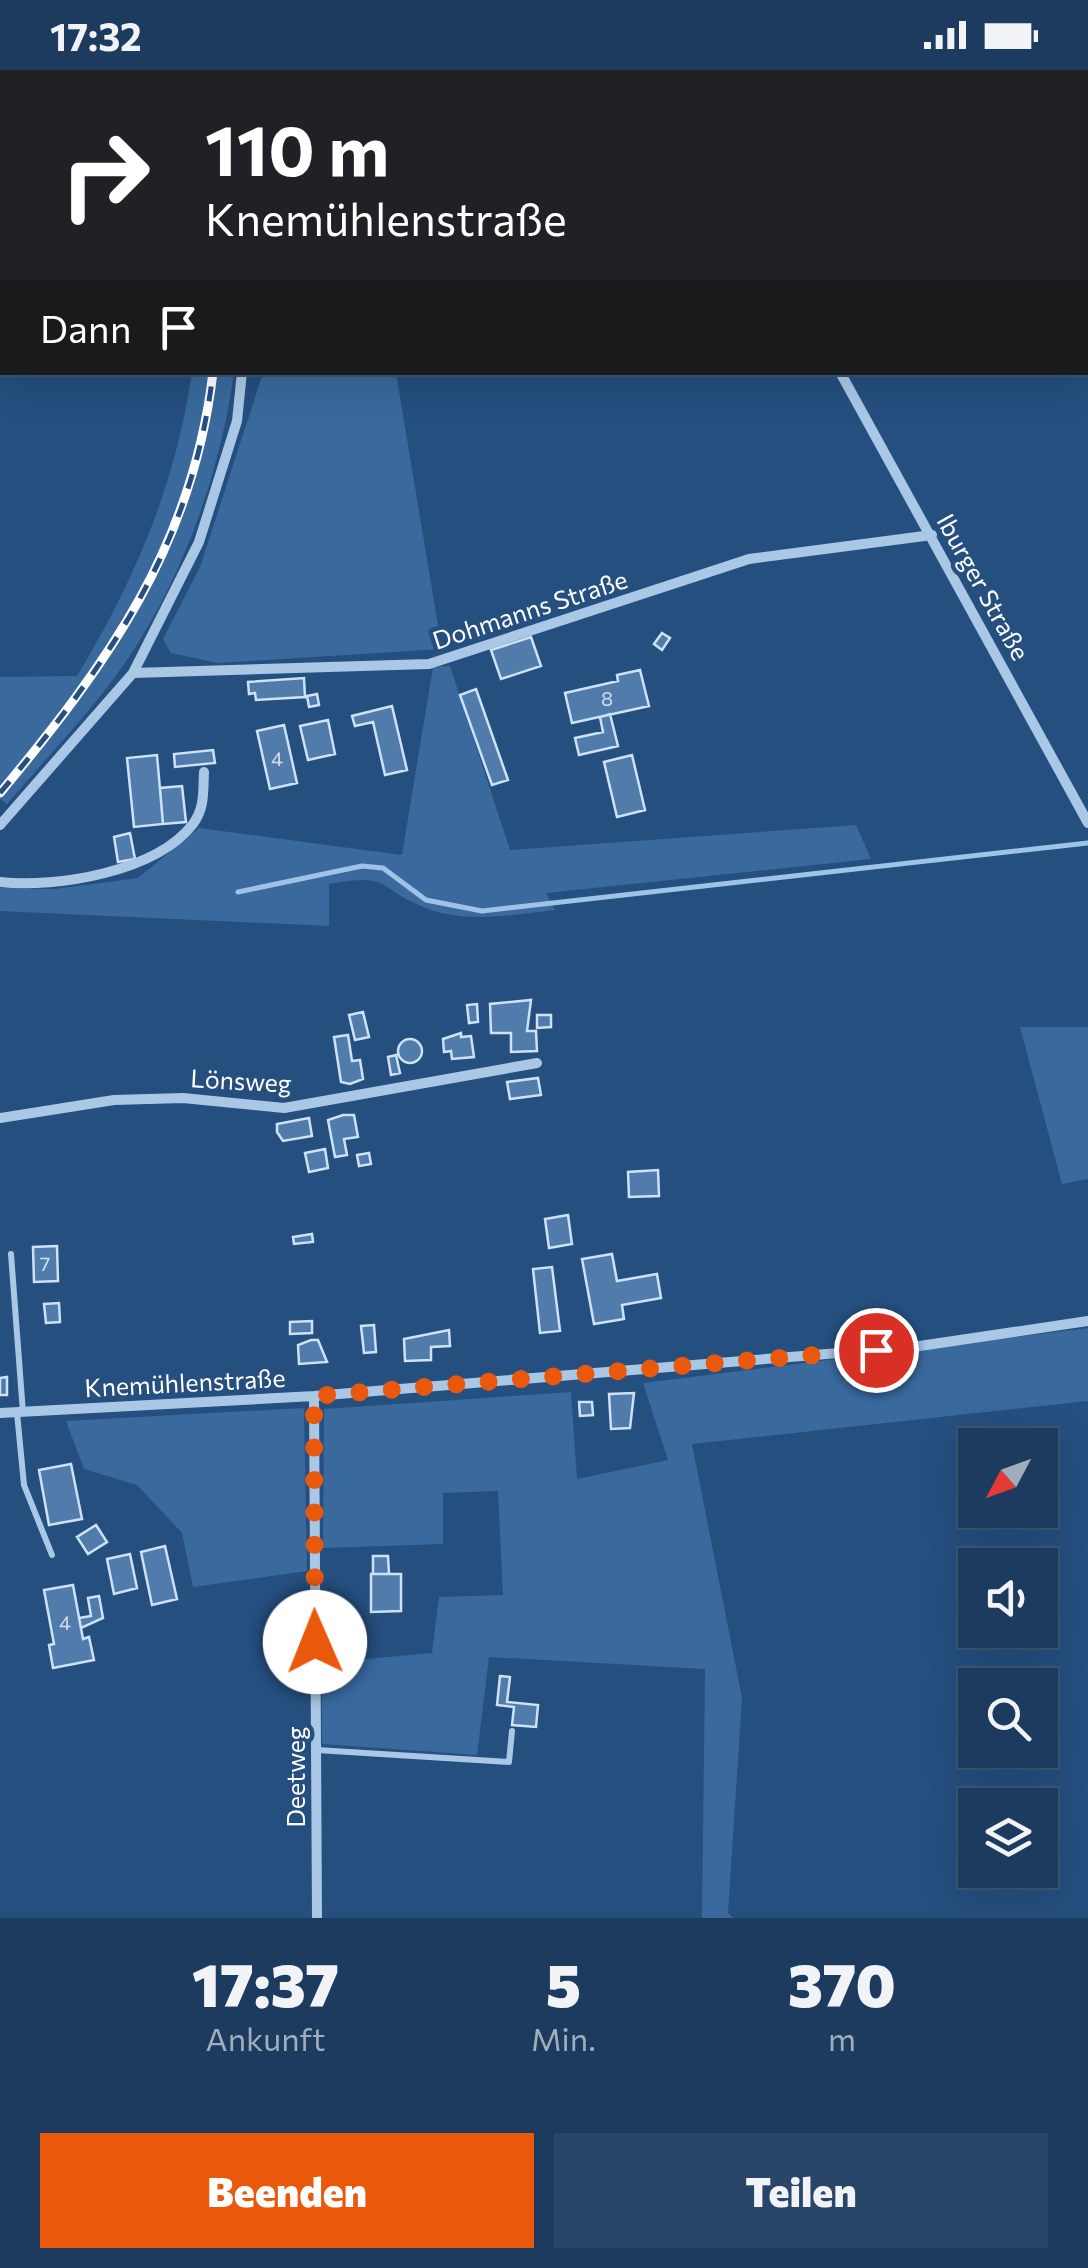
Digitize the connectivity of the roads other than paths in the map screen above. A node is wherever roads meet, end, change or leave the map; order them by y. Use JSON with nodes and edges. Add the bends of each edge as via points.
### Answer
{"nodes":[{"id":1,"x":242,"y":375,"type":"edge"},
{"id":2,"x":842,"y":375,"type":"edge"},
{"id":3,"x":932,"y":535,"type":"junction"},
{"id":4,"x":134,"y":672,"type":"junction"},
{"id":5,"x":204,"y":772,"type":"dead end"},
{"id":6,"x":2,"y":818,"type":"edge"},
{"id":7,"x":1088,"y":823,"type":"edge"},
{"id":8,"x":0,"y":882,"type":"edge"},
{"id":9,"x":537,"y":1063,"type":"dead end"},
{"id":10,"x":0,"y":1118,"type":"edge"},
{"id":11,"x":11,"y":1254,"type":"dead end"},
{"id":12,"x":1088,"y":1321,"type":"edge"},
{"id":13,"x":314,"y":1396,"type":"junction"},
{"id":14,"x":0,"y":1413,"type":"edge"},
{"id":15,"x":20,"y":1413,"type":"junction"},
{"id":16,"x":52,"y":1555,"type":"dead end"},
{"id":17,"x":512,"y":1731,"type":"dead end"},
{"id":18,"x":316,"y":1750,"type":"junction"},
{"id":19,"x":317,"y":1918,"type":"edge"}],
"edges":[{"from":1,"to":4,"type":"street","via":[[238,421],[200,542]]},
{"from":2,"to":3,"type":"street","name":"Iburger Straße"},
{"from":3,"to":4,"type":"street","name":"Dohmanns Straße","via":[[749,558],[429,664]]},
{"from":3,"to":7,"type":"street","name":"Iburger Straße"},
{"from":4,"to":6,"type":"street"},
{"from":5,"to":8,"type":"street","via":[[203,806],[192,826],[128,870]]},
{"from":9,"to":10,"type":"street","name":"Lönsweg","via":[[284,1108],[184,1098],[114,1100]]},
{"from":11,"to":15,"type":"lane"},
{"from":12,"to":13,"type":"street","name":"Knemühlenstraße","via":[[914,1346]]},
{"from":13,"to":15,"type":"street","name":"Knemühlenstraße"},
{"from":13,"to":18,"type":"street","name":"Deetweg"},
{"from":14,"to":15,"type":"street","name":"Knemühlenstraße"},
{"from":15,"to":16,"type":"lane","via":[[24,1486]]},
{"from":17,"to":18,"type":"lane","via":[[509,1762]]},
{"from":18,"to":19,"type":"street","name":"Deetweg"}]}
